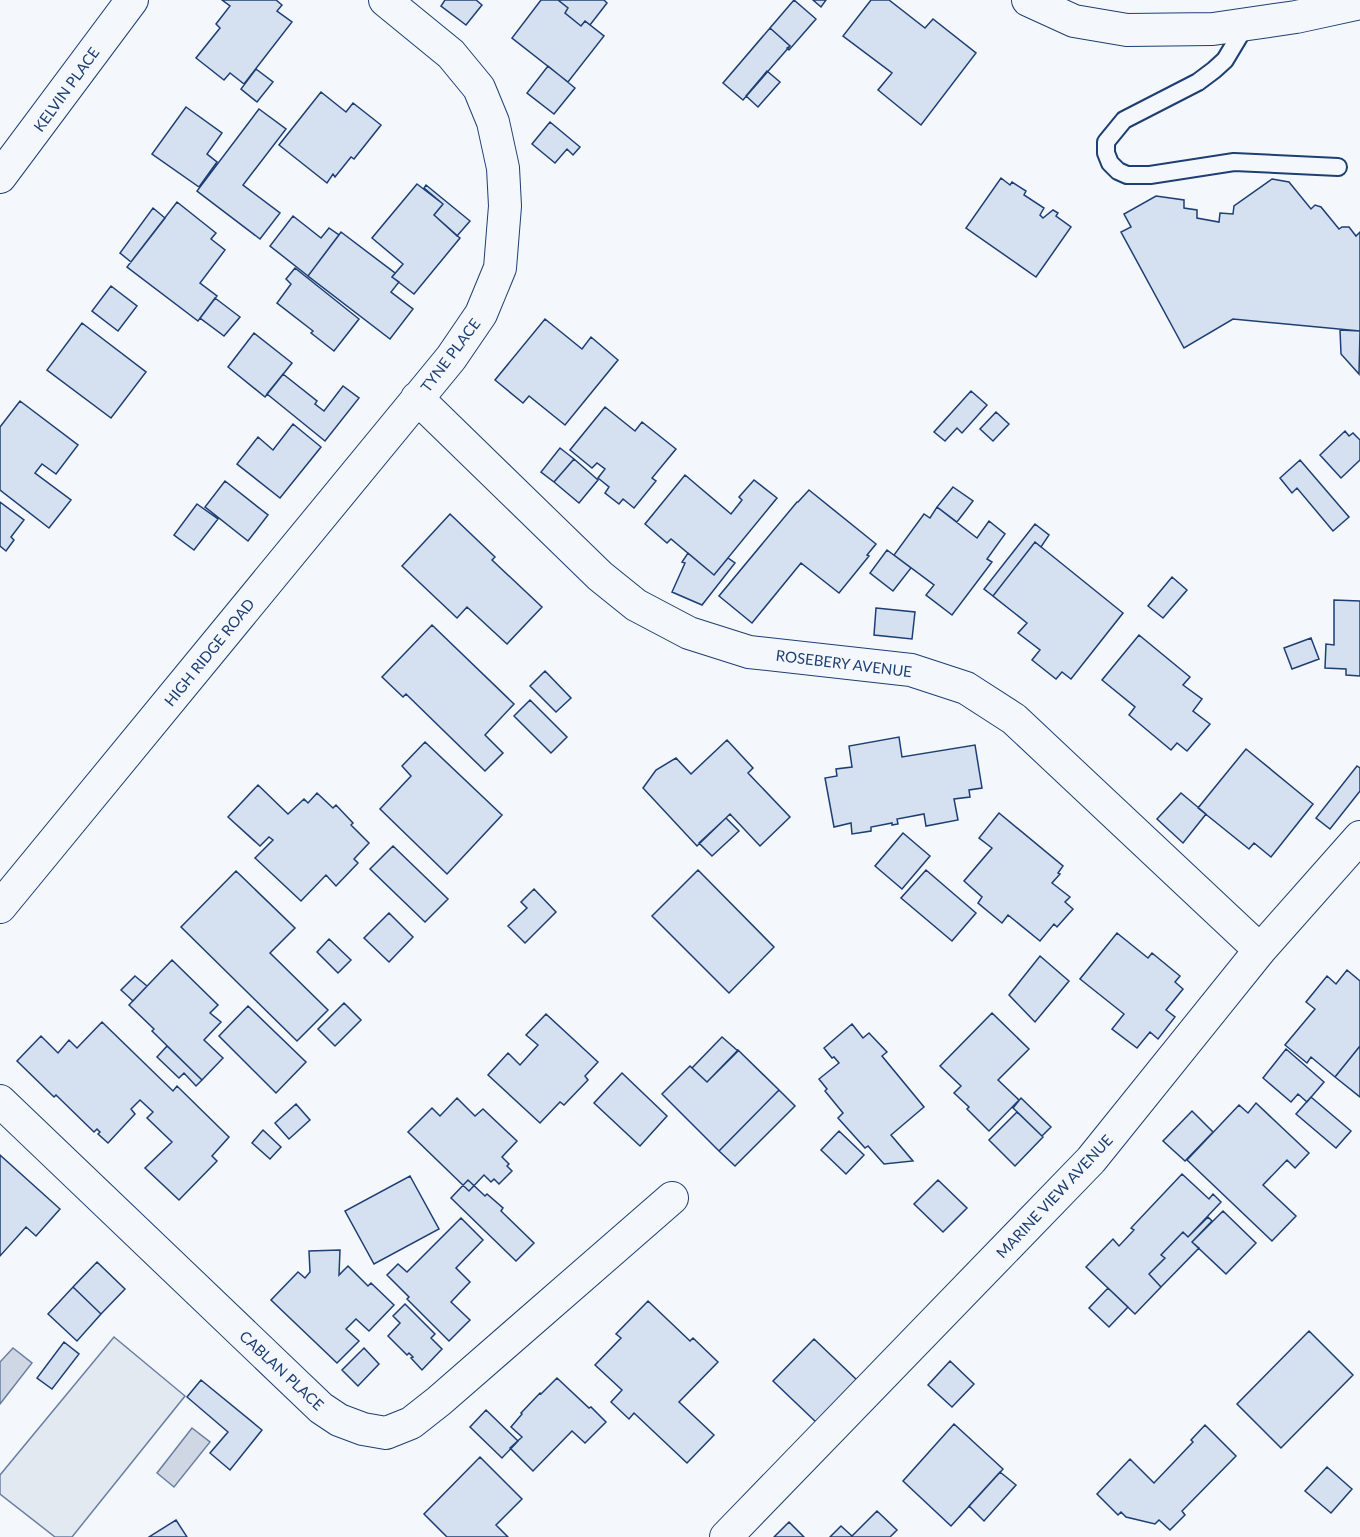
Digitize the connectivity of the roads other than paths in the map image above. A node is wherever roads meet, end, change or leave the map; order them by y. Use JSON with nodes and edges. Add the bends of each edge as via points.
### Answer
{"nodes":[{"id":1,"x":132,"y":0,"type":"edge"},
{"id":2,"x":385,"y":0,"type":"edge"},
{"id":3,"x":1028,"y":0,"type":"edge"},
{"id":4,"x":1360,"y":3,"type":"edge"},
{"id":5,"x":1246,"y":24,"type":"junction"},
{"id":6,"x":1338,"y":167,"type":"dead end"},
{"id":7,"x":0,"y":177,"type":"edge"},
{"id":8,"x":417,"y":398,"type":"junction"},
{"id":9,"x":1360,"y":837,"type":"edge"},
{"id":10,"x":0,"y":907,"type":"edge"},
{"id":11,"x":1260,"y":950,"type":"junction"},
{"id":12,"x":0,"y":1101,"type":"edge"},
{"id":13,"x":672,"y":1198,"type":"dead end"},
{"id":14,"x":726,"y":1537,"type":"edge"}],
"edges":[{"from":1,"to":7,"type":"street","name":"KELVIN PLACE"},
{"from":2,"to":8,"type":"street","name":"TYNE PLACE","via":[[451,54],[479,88],[493,122],[504,168],[500,268],[481,314]]},
{"from":3,"to":5,"type":"street","via":[[1074,21],[1127,30],[1213,29]]},
{"from":4,"to":5,"type":"street"},
{"from":5,"to":6,"type":"lane","via":[[1214,70],[1124,120],[1106,142],[1110,163],[1127,175],[1234,162]]},
{"from":8,"to":10,"type":"street","name":"HIGH RIDGE ROAD"},
{"from":8,"to":11,"type":"street","name":"ROSEBERY AVENUE","via":[[600,576],[636,605],[689,633],[749,652],[911,670],[966,688],[1014,719]]},
{"from":9,"to":11,"type":"street","name":"MARINE VIEW AVENUE"},
{"from":11,"to":14,"type":"street","name":"MARINE VIEW AVENUE","via":[[1091,1160]]},
{"from":12,"to":13,"type":"street","name":"CABLAN PLACE","via":[[321,1408],[339,1420],[386,1433],[411,1423],[439,1401]]}]}
